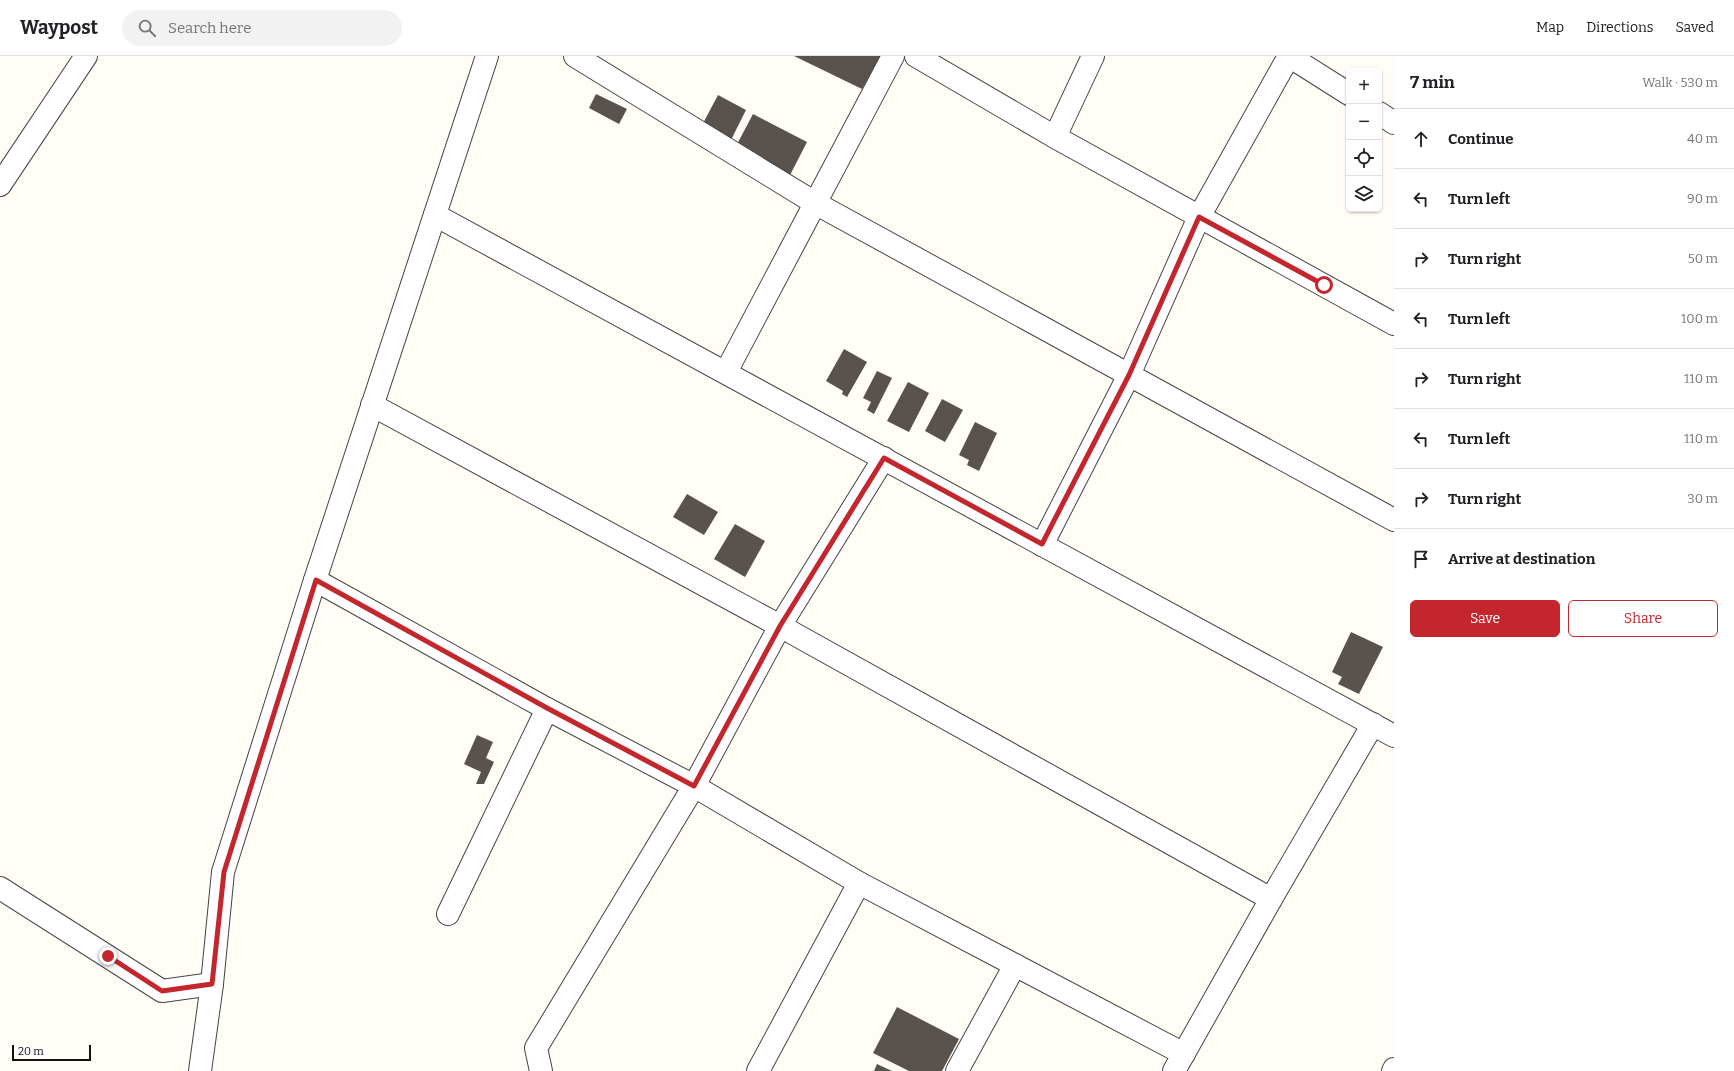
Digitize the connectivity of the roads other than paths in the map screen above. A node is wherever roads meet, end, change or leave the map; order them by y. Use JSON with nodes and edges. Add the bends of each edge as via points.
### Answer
{"nodes":[{"id":1,"x":86,"y":56,"type":"edge"},
{"id":2,"x":487,"y":56,"type":"edge"},
{"id":3,"x":576,"y":56,"type":"edge"},
{"id":4,"x":893,"y":56,"type":"edge"},
{"id":5,"x":916,"y":56,"type":"edge"},
{"id":6,"x":1093,"y":56,"type":"edge"},
{"id":7,"x":1346,"y":92,"type":"edge"},
{"id":8,"x":1382,"y":115,"type":"edge"},
{"id":9,"x":1394,"y":123,"type":"edge"},
{"id":10,"x":1054,"y":137,"type":"junction"},
{"id":11,"x":0,"y":184,"type":"edge"},
{"id":12,"x":815,"y":203,"type":"junction"},
{"id":13,"x":435,"y":215,"type":"junction"},
{"id":14,"x":1199,"y":217,"type":"junction"},
{"id":15,"x":1394,"y":324,"type":"edge"},
{"id":16,"x":726,"y":372,"type":"junction"},
{"id":17,"x":1129,"y":375,"type":"junction"},
{"id":18,"x":372,"y":405,"type":"junction"},
{"id":19,"x":884,"y":458,"type":"junction"},
{"id":20,"x":1394,"y":520,"type":"edge"},
{"id":21,"x":1042,"y":544,"type":"junction"},
{"id":22,"x":316,"y":580,"type":"junction"},
{"id":23,"x":780,"y":626,"type":"junction"},
{"id":24,"x":547,"y":708,"type":"junction"},
{"id":25,"x":1373,"y":724,"type":"junction"},
{"id":26,"x":1394,"y":736,"type":"edge"},
{"id":27,"x":694,"y":786,"type":"junction"},
{"id":28,"x":859,"y":883,"type":"junction"},
{"id":29,"x":0,"y":888,"type":"edge"},
{"id":30,"x":1271,"y":899,"type":"junction"},
{"id":31,"x":448,"y":914,"type":"dead end"},
{"id":32,"x":1015,"y":965,"type":"junction"},
{"id":33,"x":212,"y":984,"type":"junction"},
{"id":34,"x":1179,"y":1062,"type":"edge"},
{"id":35,"x":200,"y":1071,"type":"edge"},
{"id":36,"x":540,"y":1071,"type":"edge"},
{"id":37,"x":758,"y":1071,"type":"edge"},
{"id":38,"x":957,"y":1071,"type":"edge"}],
"edges":[{"from":1,"to":11,"type":"street"},
{"from":2,"to":13,"type":"street"},
{"from":3,"to":12,"type":"street"},
{"from":4,"to":12,"type":"street"},
{"from":5,"to":10,"type":"street"},
{"from":6,"to":10,"type":"street"},
{"from":7,"to":14,"type":"street","via":[[1289,56]]},
{"from":8,"to":9,"type":"street"},
{"from":10,"to":14,"type":"street"},
{"from":12,"to":16,"type":"street"},
{"from":12,"to":17,"type":"street"},
{"from":13,"to":16,"type":"street"},
{"from":13,"to":18,"type":"street"},
{"from":14,"to":15,"type":"street"},
{"from":14,"to":17,"type":"street"},
{"from":16,"to":19,"type":"street"},
{"from":17,"to":20,"type":"street"},
{"from":17,"to":21,"type":"street"},
{"from":18,"to":22,"type":"street"},
{"from":18,"to":23,"type":"street"},
{"from":19,"to":21,"type":"street"},
{"from":19,"to":23,"type":"street"},
{"from":21,"to":25,"type":"street"},
{"from":22,"to":24,"type":"street"},
{"from":22,"to":33,"type":"street","via":[[224,872]]},
{"from":23,"to":27,"type":"street"},
{"from":23,"to":30,"type":"street"},
{"from":24,"to":27,"type":"street"},
{"from":24,"to":31,"type":"street"},
{"from":25,"to":26,"type":"street"},
{"from":25,"to":30,"type":"street"},
{"from":27,"to":28,"type":"street"},
{"from":27,"to":36,"type":"street","via":[[536,1048]]},
{"from":28,"to":32,"type":"street"},
{"from":28,"to":37,"type":"street"},
{"from":29,"to":33,"type":"street","via":[[162,991]]},
{"from":30,"to":34,"type":"street"},
{"from":32,"to":34,"type":"street"},
{"from":32,"to":38,"type":"street"},
{"from":33,"to":35,"type":"street"}]}
